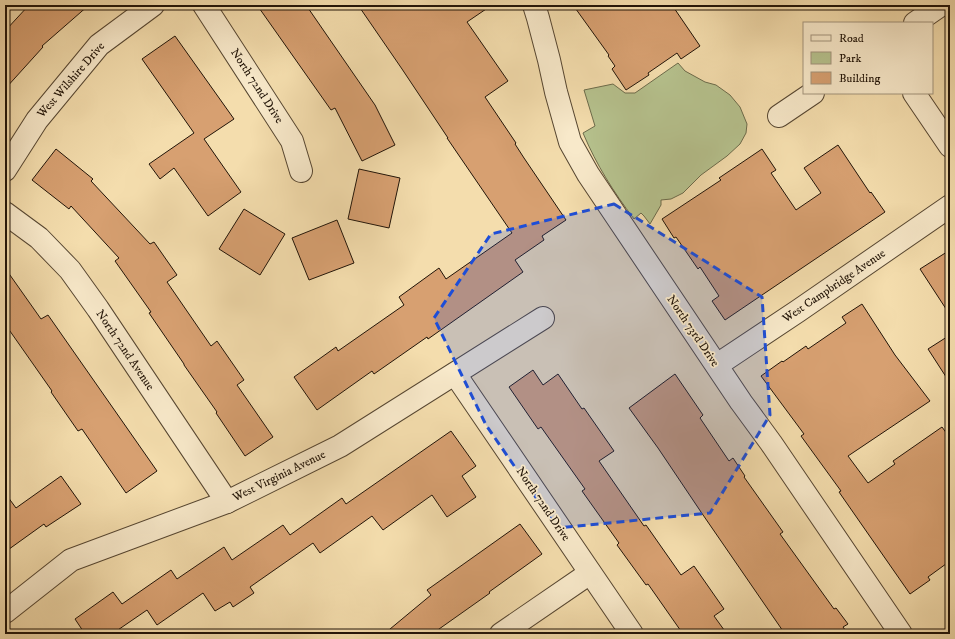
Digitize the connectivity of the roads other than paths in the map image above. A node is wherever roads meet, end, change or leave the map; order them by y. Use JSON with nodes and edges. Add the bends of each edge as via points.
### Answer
{"nodes":[{"id":1,"x":153,"y":5,"type":"edge"},
{"id":2,"x":204,"y":5,"type":"edge"},
{"id":3,"x":534,"y":5,"type":"edge"},
{"id":4,"x":941,"y":5,"type":"edge"},
{"id":5,"x":916,"y":22,"type":"edge"},
{"id":6,"x":812,"y":94,"type":"edge"},
{"id":7,"x":915,"y":94,"type":"edge"},
{"id":8,"x":779,"y":116,"type":"dead end"},
{"id":9,"x":950,"y":146,"type":"edge"},
{"id":10,"x":5,"y":170,"type":"edge"},
{"id":11,"x":301,"y":171,"type":"dead end"},
{"id":12,"x":950,"y":206,"type":"edge"},
{"id":13,"x":5,"y":213,"type":"edge"},
{"id":14,"x":543,"y":318,"type":"dead end"},
{"id":15,"x":717,"y":365,"type":"junction"},
{"id":16,"x":455,"y":374,"type":"junction"},
{"id":17,"x":227,"y":502,"type":"junction"},
{"id":18,"x":590,"y":573,"type":"junction"},
{"id":19,"x":5,"y":612,"type":"edge"},
{"id":20,"x":500,"y":634,"type":"edge"},
{"id":21,"x":632,"y":634,"type":"edge"},
{"id":22,"x":901,"y":634,"type":"edge"}],
"edges":[{"from":1,"to":10,"type":"street","name":"West Wilshire Drive","via":[[98,45],[37,120]]},
{"from":2,"to":11,"type":"street","name":"North 72nd Drive","via":[[292,141]]},
{"from":3,"to":15,"type":"street","name":"North 73rd Drive","via":[[570,142],[588,174]]},
{"from":4,"to":5,"type":"street"},
{"from":6,"to":8,"type":"street"},
{"from":7,"to":9,"type":"street"},
{"from":12,"to":15,"type":"street","name":"West Campbridge Avenue"},
{"from":13,"to":17,"type":"street","name":"North 72nd Avenue","via":[[39,238],[70,270]]},
{"from":14,"to":16,"type":"street","name":"West Virginia Avenue"},
{"from":15,"to":22,"type":"street","name":"North 73rd Drive"},
{"from":16,"to":17,"type":"street","name":"West Virginia Avenue","via":[[340,446]]},
{"from":16,"to":18,"type":"street","name":"North 72nd Drive"},
{"from":17,"to":19,"type":"street","name":"West Virginia Avenue","via":[[71,560]]},
{"from":18,"to":20,"type":"street"},
{"from":18,"to":21,"type":"street","name":"North 72nd Drive"}]}
